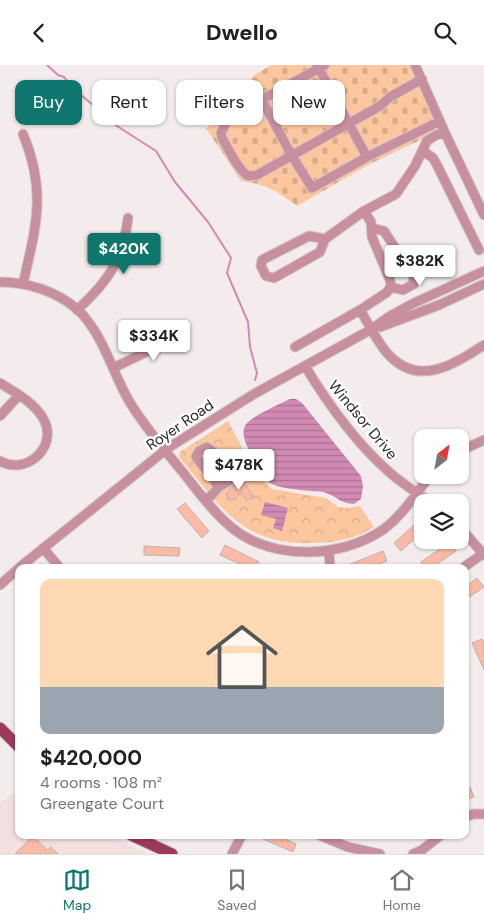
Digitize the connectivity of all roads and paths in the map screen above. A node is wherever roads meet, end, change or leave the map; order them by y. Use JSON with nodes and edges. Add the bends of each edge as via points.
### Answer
{"nodes":[{"id":1,"x":415,"y":65,"type":"edge"},
{"id":2,"x":320,"y":66,"type":"edge"},
{"id":3,"x":422,"y":79,"type":"junction"},
{"id":4,"x":263,"y":99,"type":"edge"},
{"id":5,"x":263,"y":102,"type":"edge"},
{"id":6,"x":440,"y":121,"type":"junction"},
{"id":7,"x":349,"y":124,"type":"junction"},
{"id":8,"x":225,"y":125,"type":"edge"},
{"id":9,"x":445,"y":133,"type":"junction"},
{"id":10,"x":23,"y":134,"type":"dead end"},
{"id":11,"x":423,"y":151,"type":"junction"},
{"id":12,"x":292,"y":156,"type":"junction"},
{"id":13,"x":367,"y":157,"type":"junction"},
{"id":14,"x":364,"y":211,"type":"junction"},
{"id":15,"x":484,"y":215,"type":"edge"},
{"id":16,"x":128,"y":218,"type":"dead end"},
{"id":17,"x":372,"y":228,"type":"junction"},
{"id":18,"x":325,"y":239,"type":"junction"},
{"id":19,"x":479,"y":250,"type":"dead end"},
{"id":20,"x":484,"y":271,"type":"edge"},
{"id":21,"x":0,"y":282,"type":"edge"},
{"id":22,"x":23,"y":284,"type":"junction"},
{"id":23,"x":484,"y":284,"type":"edge"},
{"id":24,"x":391,"y":287,"type":"junction"},
{"id":25,"x":77,"y":310,"type":"junction"},
{"id":26,"x":360,"y":310,"type":"junction"},
{"id":27,"x":372,"y":329,"type":"junction"},
{"id":28,"x":184,"y":334,"type":"dead end"},
{"id":29,"x":484,"y":345,"type":"edge"},
{"id":30,"x":295,"y":347,"type":"dead end"},
{"id":31,"x":305,"y":366,"type":"junction"},
{"id":32,"x":113,"y":368,"type":"junction"},
{"id":33,"x":0,"y":383,"type":"edge"},
{"id":34,"x":18,"y":395,"type":"junction"},
{"id":35,"x":0,"y":416,"type":"edge"},
{"id":36,"x":484,"y":440,"type":"edge"},
{"id":37,"x":469,"y":447,"type":"edge"},
{"id":38,"x":164,"y":450,"type":"junction"},
{"id":39,"x":0,"y":461,"type":"edge"},
{"id":40,"x":424,"y":484,"type":"edge"},
{"id":41,"x":219,"y":487,"type":"dead end"},
{"id":42,"x":417,"y":493,"type":"junction"},
{"id":43,"x":206,"y":501,"type":"junction"},
{"id":44,"x":469,"y":537,"type":"edge"},
{"id":45,"x":43,"y":548,"type":"junction"},
{"id":46,"x":329,"y":551,"type":"junction"},
{"id":47,"x":484,"y":554,"type":"edge"},
{"id":48,"x":24,"y":564,"type":"edge"},
{"id":49,"x":56,"y":564,"type":"edge"},
{"id":50,"x":330,"y":564,"type":"edge"},
{"id":51,"x":469,"y":564,"type":"edge"},
{"id":52,"x":15,"y":571,"type":"edge"},
{"id":53,"x":1,"y":581,"type":"edge"},
{"id":54,"x":0,"y":729,"type":"edge"},
{"id":55,"x":15,"y":743,"type":"edge"},
{"id":56,"x":484,"y":814,"type":"edge"},
{"id":57,"x":469,"y":816,"type":"edge"},
{"id":58,"x":140,"y":839,"type":"edge"},
{"id":59,"x":240,"y":839,"type":"edge"},
{"id":60,"x":329,"y":839,"type":"edge"},
{"id":61,"x":436,"y":839,"type":"edge"},
{"id":62,"x":172,"y":854,"type":"edge"},
{"id":63,"x":232,"y":854,"type":"edge"},
{"id":64,"x":380,"y":854,"type":"edge"},
{"id":65,"x":413,"y":854,"type":"edge"}],
"edges":[{"from":1,"to":3,"type":"street"},
{"from":2,"to":4,"type":"street"},
{"from":2,"to":7,"type":"street"},
{"from":3,"to":6,"type":"street"},
{"from":3,"to":7,"type":"street"},
{"from":5,"to":12,"type":"street"},
{"from":6,"to":9,"type":"street"},
{"from":6,"to":13,"type":"street"},
{"from":7,"to":12,"type":"street"},
{"from":7,"to":13,"type":"street"},
{"from":8,"to":12,"type":"street","via":[[222,138],[242,170],[250,176],[258,175]]},
{"from":9,"to":11,"type":"street","via":[[430,138]]},
{"from":9,"to":15,"type":"street"},
{"from":10,"to":22,"type":"street","via":[[36,177],[38,198],[36,225]]},
{"from":11,"to":14,"type":"street","via":[[396,195]]},
{"from":11,"to":19,"type":"street","via":[[437,165]]},
{"from":12,"to":13,"type":"street","via":[[312,188]]},
{"from":14,"to":17,"type":"street"},
{"from":14,"to":18,"type":"street"},
{"from":16,"to":25,"type":"street","via":[[116,264],[106,281]]},
{"from":17,"to":24,"type":"street","via":[[372,237]]},
{"from":17,"to":24,"type":"street","via":[[384,231],[413,275],[414,284],[404,291]]},
{"from":18,"to":18,"type":"street","via":[[309,236],[262,260],[266,276],[274,279],[320,252]]},
{"from":20,"to":27,"type":"street","name":"Royer Road","via":[[414,303]]},
{"from":21,"to":22,"type":"street"},
{"from":22,"to":25,"type":"street","via":[[58,297]]},
{"from":23,"to":27,"type":"street","name":"Royer Road","via":[[439,305]]},
{"from":24,"to":26,"type":"street"},
{"from":25,"to":32,"type":"street","via":[[96,335]]},
{"from":26,"to":27,"type":"street"},
{"from":26,"to":30,"type":"street"},
{"from":27,"to":29,"type":"street","via":[[392,358],[422,372],[444,368]]},
{"from":27,"to":31,"type":"street","name":"Royer Road"},
{"from":28,"to":32,"type":"street"},
{"from":31,"to":38,"type":"street","name":"Royer Road"},
{"from":31,"to":42,"type":"street","name":"Windsor Drive","via":[[335,413],[357,439],[388,472]]},
{"from":32,"to":38,"type":"street","via":[[134,409]]},
{"from":33,"to":34,"type":"street"},
{"from":34,"to":35,"type":"street"},
{"from":34,"to":39,"type":"street","via":[[34,407],[44,421],[46,445],[29,463],[12,466]]},
{"from":36,"to":37,"type":"street"},
{"from":38,"to":43,"type":"street"},
{"from":38,"to":45,"type":"street","name":"Royer Road"},
{"from":40,"to":42,"type":"street"},
{"from":41,"to":43,"type":"street"},
{"from":42,"to":46,"type":"street","via":[[384,529],[362,542]]},
{"from":43,"to":46,"type":"street","via":[[232,528],[255,542],[282,550]]},
{"from":44,"to":47,"type":"street"},
{"from":45,"to":48,"type":"street","name":"Royer Road"},
{"from":45,"to":49,"type":"street"},
{"from":46,"to":50,"type":"street"},
{"from":47,"to":51,"type":"street"},
{"from":52,"to":53,"type":"street","name":"Royer Road"},
{"from":54,"to":55,"type":"main road"},
{"from":56,"to":57,"type":"street"},
{"from":58,"to":62,"type":"main road"},
{"from":59,"to":63,"type":"street"},
{"from":60,"to":64,"type":"street"},
{"from":61,"to":65,"type":"street"}]}
